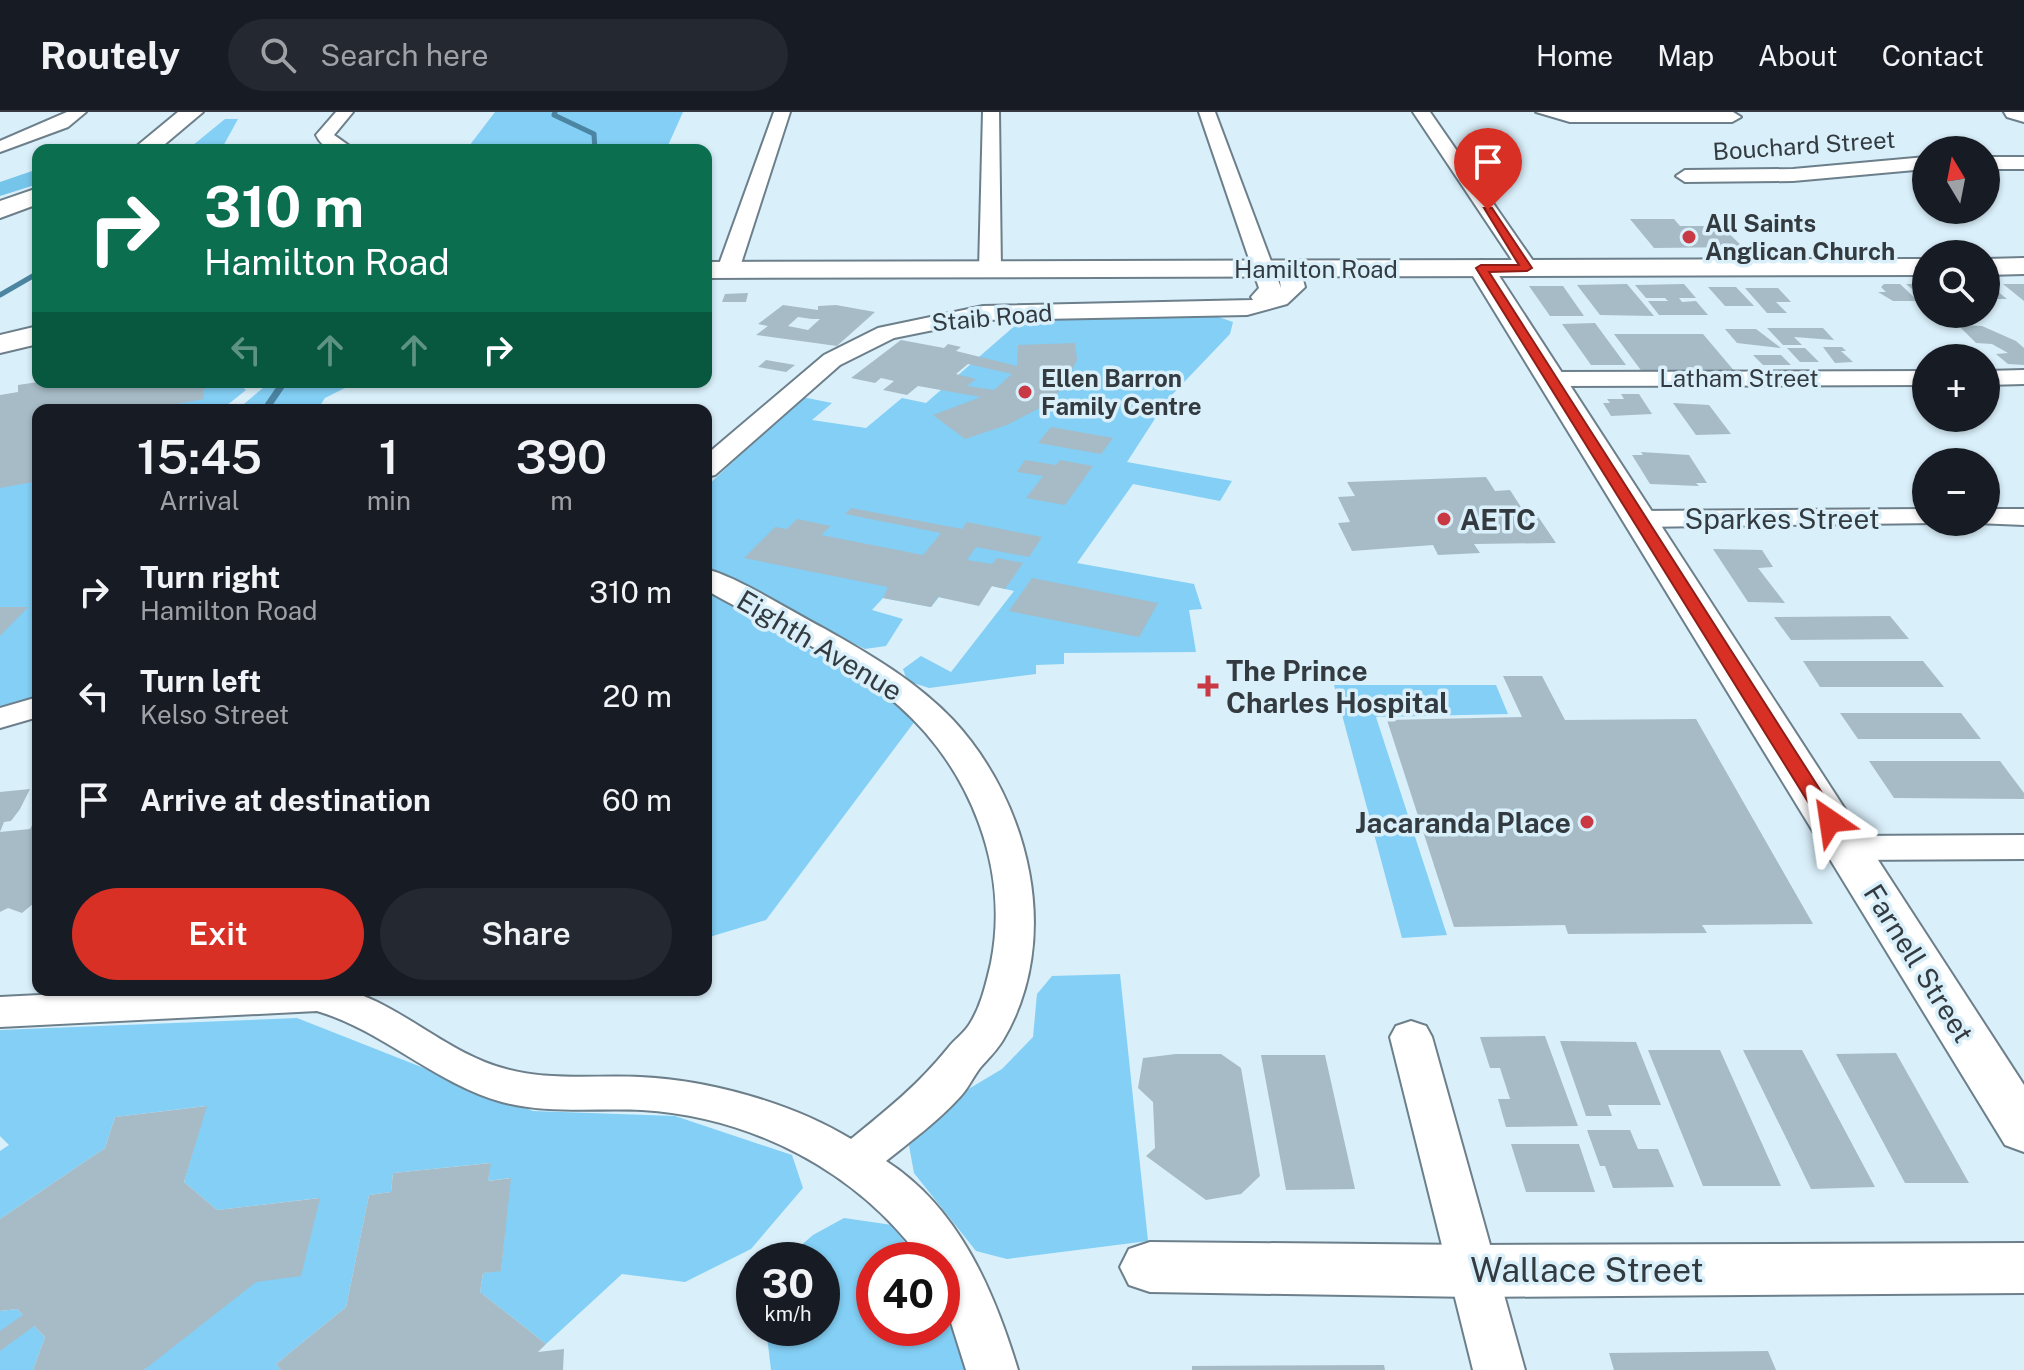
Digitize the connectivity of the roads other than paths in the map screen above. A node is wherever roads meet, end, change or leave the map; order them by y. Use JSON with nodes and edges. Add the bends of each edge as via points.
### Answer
{"nodes":[{"id":1,"x":78,"y":112,"type":"edge"},
{"id":2,"x":192,"y":112,"type":"edge"},
{"id":3,"x":213,"y":112,"type":"edge"},
{"id":4,"x":345,"y":112,"type":"edge"},
{"id":5,"x":782,"y":112,"type":"edge"},
{"id":6,"x":991,"y":112,"type":"edge"},
{"id":7,"x":1207,"y":112,"type":"edge"},
{"id":8,"x":1421,"y":112,"type":"edge"},
{"id":9,"x":1544,"y":112,"type":"edge"},
{"id":10,"x":2015,"y":112,"type":"edge"},
{"id":11,"x":2024,"y":115,"type":"edge"},
{"id":12,"x":1732,"y":117,"type":"dead end"},
{"id":13,"x":152,"y":144,"type":"edge"},
{"id":14,"x":173,"y":144,"type":"edge"},
{"id":15,"x":334,"y":144,"type":"edge"},
{"id":16,"x":0,"y":147,"type":"edge"},
{"id":17,"x":2000,"y":163,"type":"edge"},
{"id":18,"x":2024,"y":163,"type":"edge"},
{"id":19,"x":1912,"y":164,"type":"edge"},
{"id":20,"x":1685,"y":176,"type":"dead end"},
{"id":21,"x":32,"y":198,"type":"edge"},
{"id":22,"x":32,"y":206,"type":"edge"},
{"id":23,"x":0,"y":211,"type":"edge"},
{"id":24,"x":2024,"y":266,"type":"edge"},
{"id":25,"x":1912,"y":267,"type":"edge"},
{"id":26,"x":2000,"y":267,"type":"edge"},
{"id":27,"x":1481,"y":268,"type":"junction"},
{"id":28,"x":1527,"y":268,"type":"junction"},
{"id":29,"x":1261,"y":269,"type":"junction"},
{"id":30,"x":1289,"y":269,"type":"junction"},
{"id":31,"x":717,"y":270,"type":"edge"},
{"id":32,"x":990,"y":270,"type":"junction"},
{"id":33,"x":1231,"y":307,"type":"junction"},
{"id":34,"x":2024,"y":377,"type":"edge"},
{"id":35,"x":1912,"y":378,"type":"edge"},
{"id":36,"x":2000,"y":378,"type":"edge"},
{"id":37,"x":1551,"y":379,"type":"junction"},
{"id":38,"x":712,"y":464,"type":"edge"},
{"id":39,"x":1912,"y":517,"type":"edge"},
{"id":40,"x":2000,"y":517,"type":"edge"},
{"id":41,"x":2024,"y":517,"type":"edge"},
{"id":42,"x":1638,"y":519,"type":"junction"},
{"id":43,"x":712,"y":581,"type":"edge"},
{"id":44,"x":32,"y":709,"type":"edge"},
{"id":45,"x":0,"y":718,"type":"edge"},
{"id":46,"x":2024,"y":847,"type":"edge"},
{"id":47,"x":1847,"y":848,"type":"junction"},
{"id":48,"x":0,"y":1012,"type":"edge"},
{"id":49,"x":1411,"y":1037,"type":"dead end"},
{"id":50,"x":2024,"y":1130,"type":"edge"},
{"id":51,"x":855,"y":1161,"type":"junction"},
{"id":52,"x":1150,"y":1267,"type":"dead end"},
{"id":53,"x":2024,"y":1268,"type":"edge"},
{"id":54,"x":1474,"y":1271,"type":"junction"},
{"id":55,"x":992,"y":1370,"type":"edge"},
{"id":56,"x":1499,"y":1370,"type":"edge"}],
"edges":[{"from":1,"to":16,"type":"street"},
{"from":2,"to":13,"type":"main road"},
{"from":3,"to":14,"type":"main road"},
{"from":4,"to":15,"type":"street","via":[[325,135]]},
{"from":5,"to":31,"type":"street"},
{"from":6,"to":32,"type":"street"},
{"from":7,"to":29,"type":"street"},
{"from":8,"to":28,"type":"street"},
{"from":9,"to":12,"type":"street","via":[[1570,117]]},
{"from":10,"to":11,"type":"main road"},
{"from":17,"to":18,"type":"street"},
{"from":19,"to":20,"type":"street","name":"Bouchard Street","via":[[1793,175]]},
{"from":21,"to":23,"type":"main road"},
{"from":22,"to":23,"type":"main road"},
{"from":24,"to":26,"type":"main road"},
{"from":25,"to":28,"type":"main road","name":"Hamilton Road"},
{"from":27,"to":28,"type":"main road","name":"Hamilton Road"},
{"from":27,"to":30,"type":"main road","name":"Hamilton Road"},
{"from":27,"to":37,"type":"street","name":"Farnell Street"},
{"from":29,"to":30,"type":"main road","name":"Hamilton Road"},
{"from":29,"to":32,"type":"main road","name":"Hamilton Road"},
{"from":29,"to":33,"type":"street","name":"Staib Road","via":[[1270,284],[1268,293]]},
{"from":30,"to":33,"type":"street","name":"Staib Road","via":[[1294,287],[1283,298]]},
{"from":31,"to":32,"type":"main road","name":"Hamilton Road"},
{"from":33,"to":38,"type":"street","name":"Staib Road","via":[[983,313],[886,333],[832,360]]},
{"from":34,"to":36,"type":"street"},
{"from":35,"to":37,"type":"street","name":"Latham Street"},
{"from":37,"to":42,"type":"street","name":"Farnell Street"},
{"from":39,"to":42,"type":"street","name":"Sparkes Street"},
{"from":40,"to":41,"type":"street"},
{"from":42,"to":47,"type":"street","name":"Farnell Street"},
{"from":43,"to":51,"type":"street","name":"Eighth Avenue","via":[[868,667],[926,712],[983,789],[1012,875],[1012,962],[1004,997],[986,1033],[945,1085]]},
{"from":44,"to":45,"type":"street"},
{"from":46,"to":47,"type":"street"},
{"from":47,"to":50,"type":"street","name":"Farnell Street"},
{"from":48,"to":51,"type":"street","via":[[318,996],[363,1012],[450,1064],[504,1085],[662,1095],[725,1107],[773,1120]]},
{"from":49,"to":54,"type":"street"},
{"from":51,"to":55,"type":"street","via":[[917,1215],[950,1260],[983,1327]]},
{"from":52,"to":54,"type":"street","name":"Wallace Street"},
{"from":53,"to":54,"type":"street","name":"Wallace Street"},
{"from":54,"to":56,"type":"street"}]}
